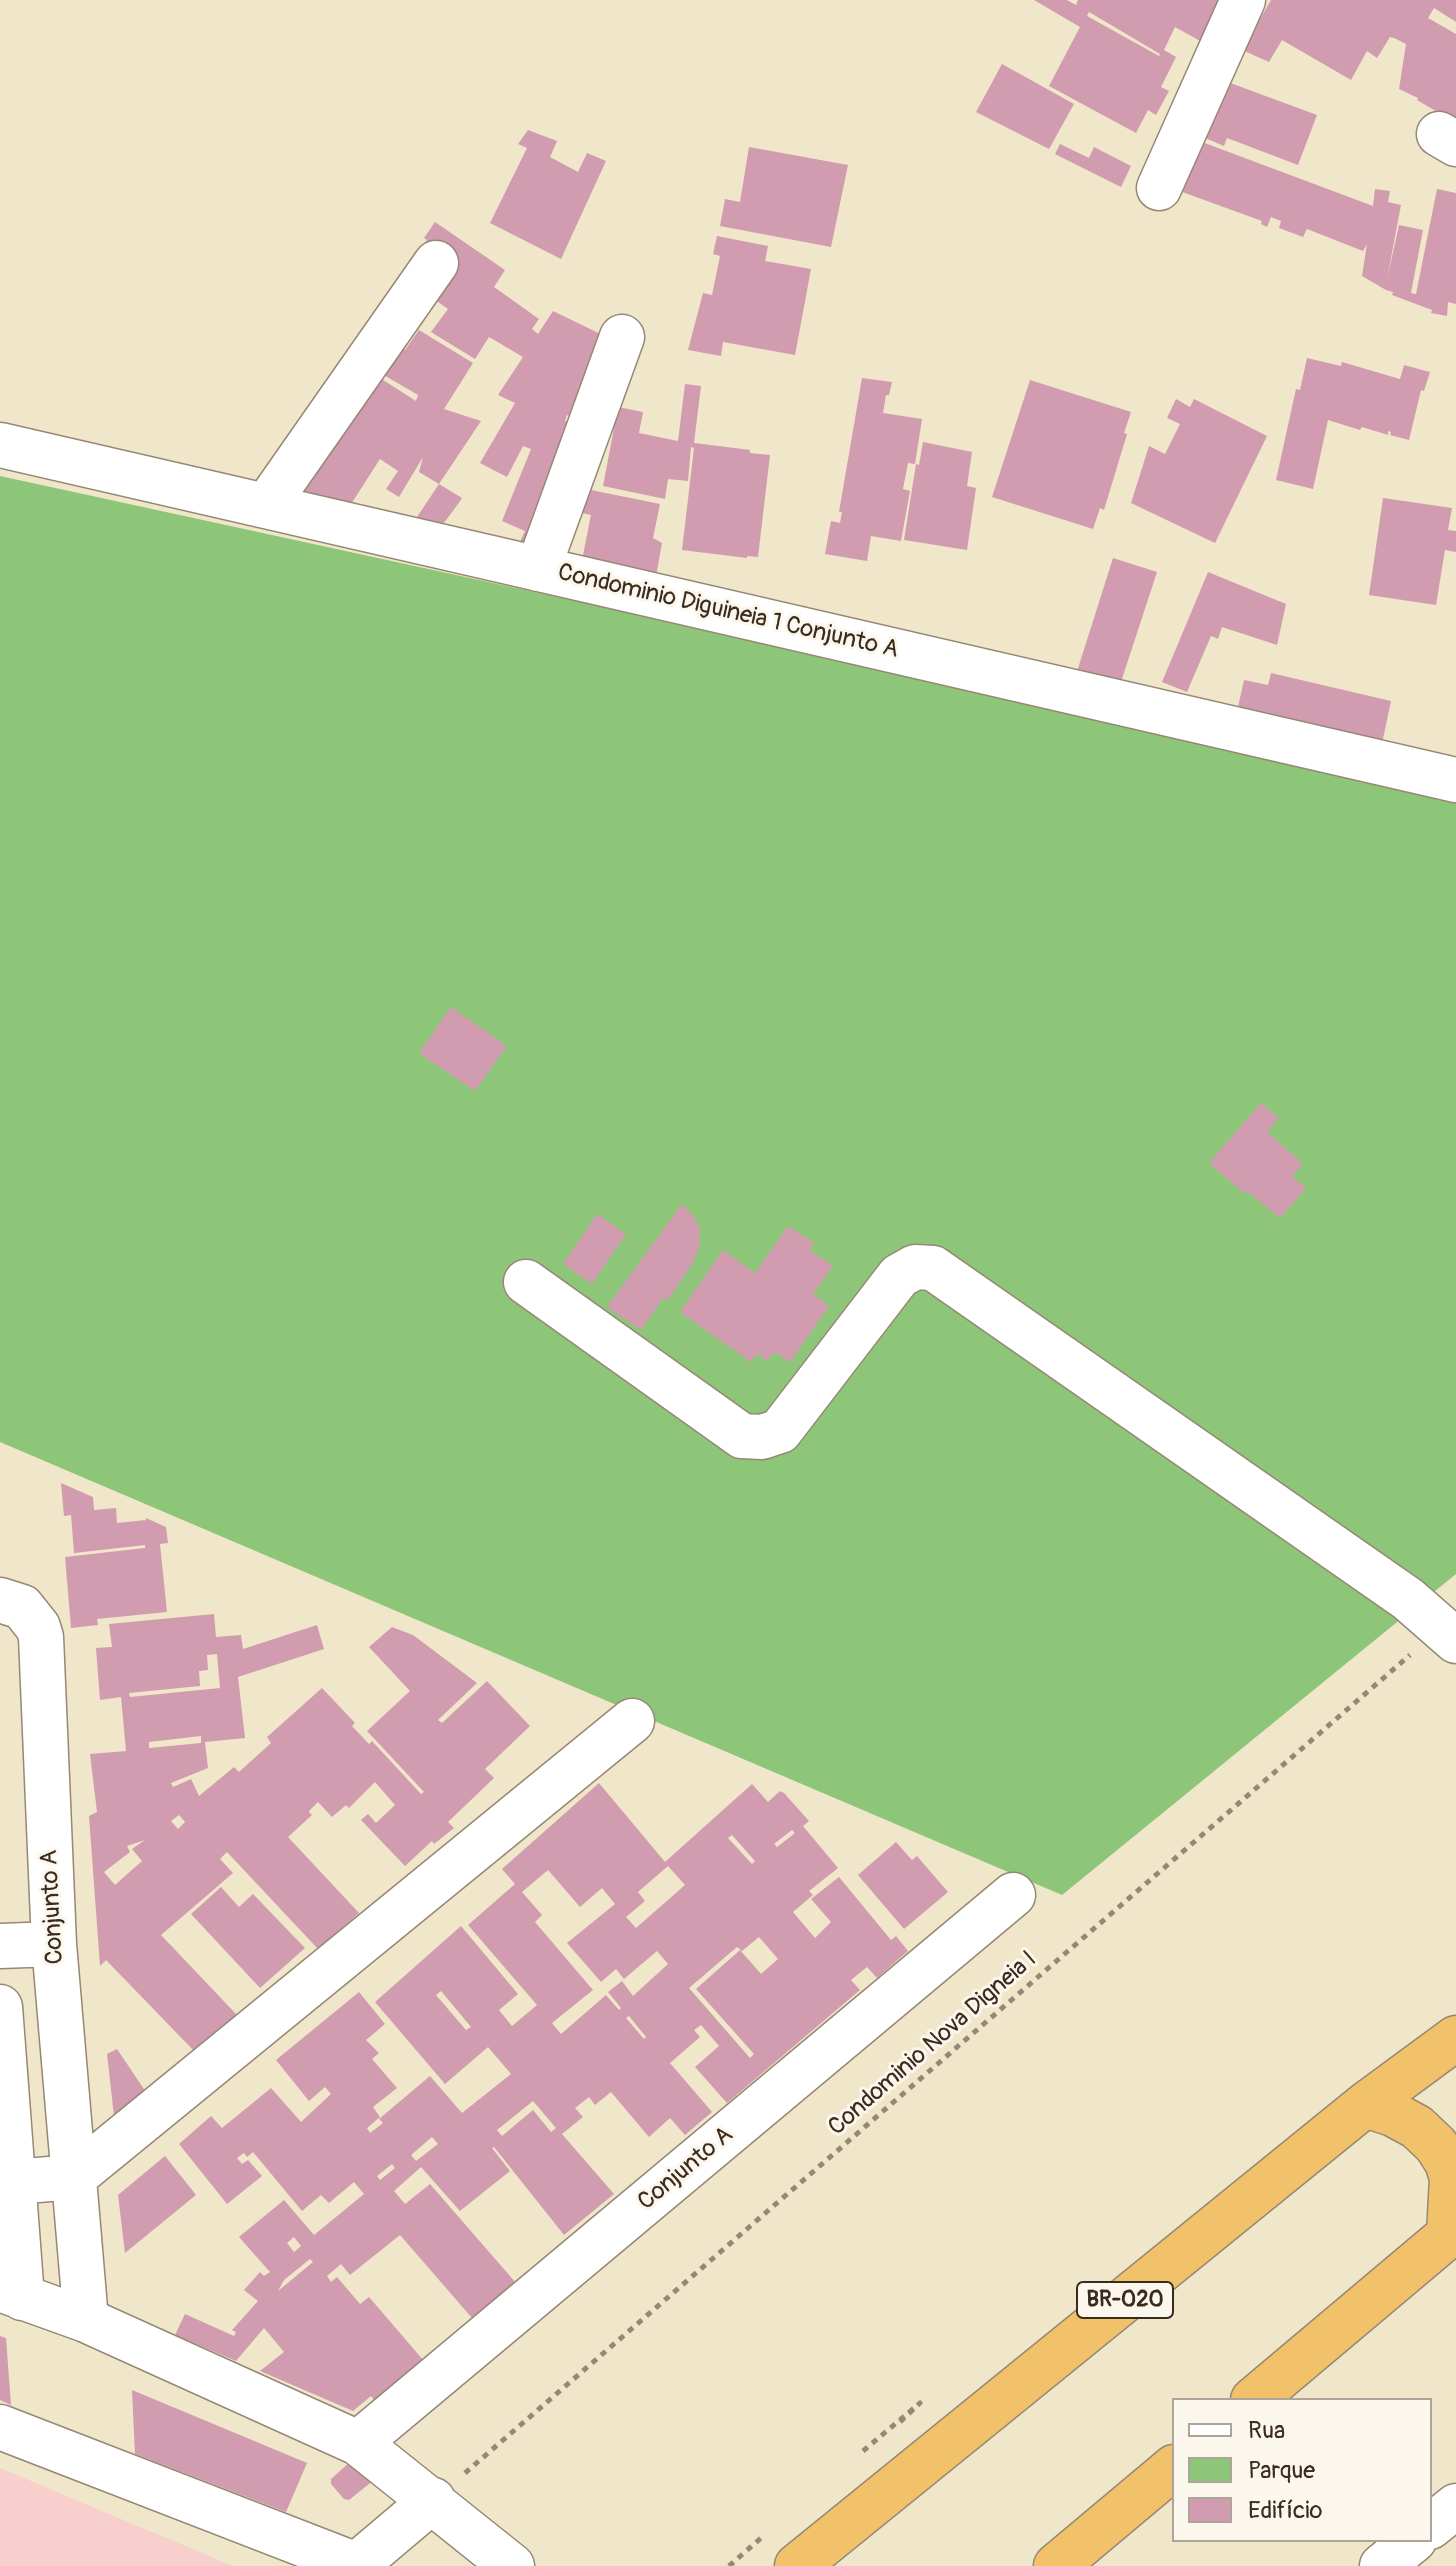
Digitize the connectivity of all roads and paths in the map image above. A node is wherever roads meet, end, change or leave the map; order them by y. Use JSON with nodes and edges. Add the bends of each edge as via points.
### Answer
{"nodes":[{"id":1,"x":1243,"y":0,"type":"edge"},
{"id":2,"x":1159,"y":188,"type":"dead end"},
{"id":3,"x":436,"y":263,"type":"dead end"},
{"id":4,"x":622,"y":337,"type":"dead end"},
{"id":5,"x":0,"y":445,"type":"edge"},
{"id":6,"x":266,"y":506,"type":"junction"},
{"id":7,"x":538,"y":569,"type":"junction"},
{"id":8,"x":1456,"y":780,"type":"edge"},
{"id":9,"x":526,"y":1282,"type":"dead end"},
{"id":10,"x":0,"y":1600,"type":"edge"},
{"id":11,"x":1448,"y":1635,"type":"edge"},
{"id":12,"x":632,"y":1721,"type":"dead end"},
{"id":13,"x":1013,"y":1895,"type":"dead end"},
{"id":14,"x":54,"y":1944,"type":"junction"},
{"id":15,"x":0,"y":1946,"type":"edge"},
{"id":16,"x":0,"y":2007,"type":"edge"},
{"id":17,"x":1456,"y":2038,"type":"edge"},
{"id":18,"x":1365,"y":2105,"type":"junction"},
{"id":19,"x":74,"y":2177,"type":"junction"},
{"id":20,"x":13,"y":2182,"type":"junction"},
{"id":21,"x":1453,"y":2232,"type":"edge"},
{"id":22,"x":11,"y":2293,"type":"edge"},
{"id":23,"x":86,"y":2320,"type":"junction"},
{"id":24,"x":1255,"y":2398,"type":"edge"},
{"id":25,"x":0,"y":2427,"type":"edge"},
{"id":26,"x":358,"y":2443,"type":"junction"},
{"id":27,"x":1172,"y":2469,"type":"edge"},
{"id":28,"x":433,"y":2500,"type":"junction"},
{"id":29,"x":1456,"y":2506,"type":"edge"},
{"id":30,"x":1432,"y":2525,"type":"edge"},
{"id":31,"x":1412,"y":2542,"type":"edge"},
{"id":32,"x":506,"y":2564,"type":"edge"},
{"id":33,"x":357,"y":2566,"type":"edge"},
{"id":34,"x":797,"y":2566,"type":"edge"},
{"id":35,"x":1056,"y":2566,"type":"edge"},
{"id":36,"x":1382,"y":2566,"type":"edge"}],
"edges":[{"from":1,"to":2,"type":"street"},
{"from":3,"to":6,"type":"street"},
{"from":4,"to":7,"type":"street"},
{"from":5,"to":6,"type":"street","name":"Condominio Diguineia 1 Conjunto A"},
{"from":6,"to":7,"type":"street","name":"Condominio Diguineia 1 Conjunto A"},
{"from":7,"to":8,"type":"street","name":"Condominio Diguineia 1 Conjunto A"},
{"from":9,"to":11,"type":"street","via":[[742,1436],[762,1437],[780,1431],[899,1276],[915,1267],[933,1268],[1408,1599]]},
{"from":10,"to":14,"type":"street","name":"Conjunto A","via":[[22,1607],[41,1637]]},
{"from":11,"to":28,"type":"path","name":"Condominio Nova Digneia I"},
{"from":12,"to":19,"type":"street"},
{"from":13,"to":26,"type":"street","name":"Conjunto A"},
{"from":14,"to":15,"type":"street"},
{"from":14,"to":19,"type":"street","name":"Conjunto A"},
{"from":16,"to":20,"type":"street"},
{"from":17,"to":18,"type":"highway","number":"BR-020"},
{"from":18,"to":21,"type":"highway","via":[[1417,2127],[1436,2145],[1452,2178]]},
{"from":18,"to":34,"type":"highway","number":"BR-020"},
{"from":19,"to":20,"type":"street"},
{"from":19,"to":23,"type":"street","name":"Conjunto A"},
{"from":20,"to":22,"type":"street"},
{"from":21,"to":24,"type":"highway"},
{"from":22,"to":23,"type":"street"},
{"from":23,"to":26,"type":"street"},
{"from":25,"to":33,"type":"street"},
{"from":26,"to":28,"type":"street"},
{"from":27,"to":35,"type":"highway"},
{"from":28,"to":32,"type":"street"},
{"from":28,"to":33,"type":"street"},
{"from":29,"to":30,"type":"street"},
{"from":31,"to":36,"type":"street"}]}
